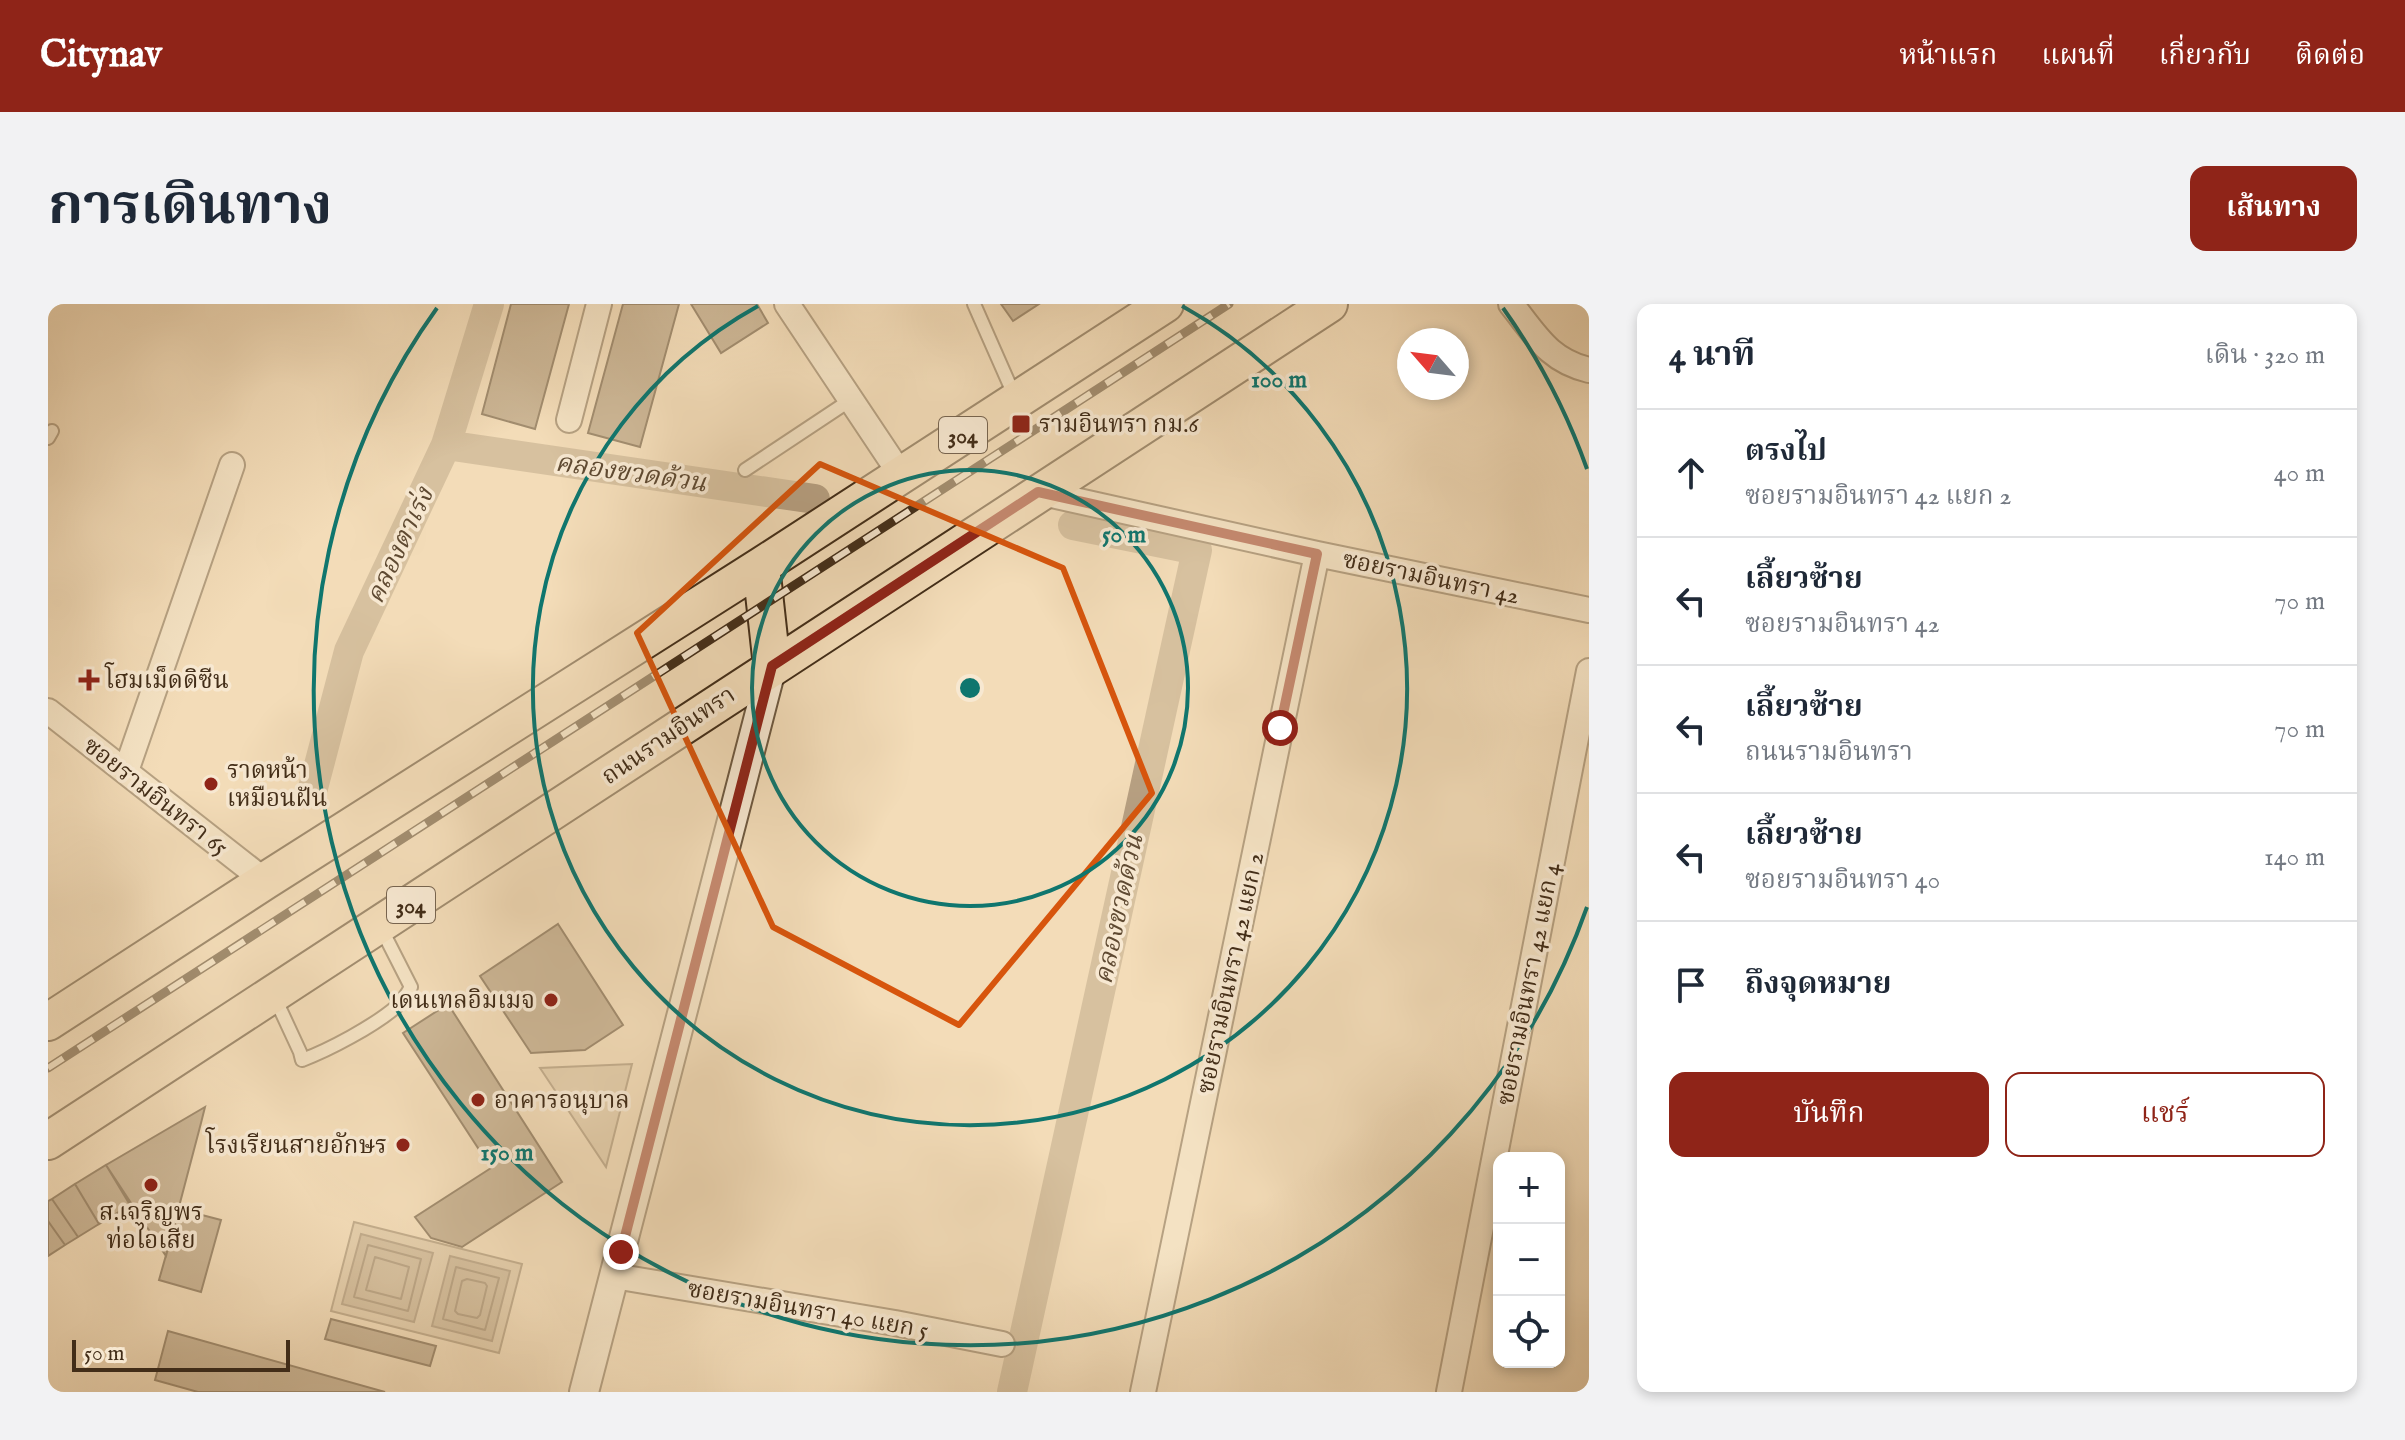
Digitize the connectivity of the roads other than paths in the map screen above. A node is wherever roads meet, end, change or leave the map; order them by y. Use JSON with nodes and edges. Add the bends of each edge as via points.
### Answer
{"nodes":[{"id":1,"x":599,"y":304,"type":"edge"},
{"id":2,"x":787,"y":304,"type":"edge"},
{"id":3,"x":974,"y":304,"type":"edge"},
{"id":4,"x":1165,"y":304,"type":"edge"},
{"id":5,"x":1329,"y":304,"type":"edge"},
{"id":6,"x":1511,"y":304,"type":"edge"},
{"id":7,"x":1589,"y":370,"type":"edge"},
{"id":8,"x":852,"y":399,"type":"junction"},
{"id":9,"x":1016,"y":400,"type":"junction"},
{"id":10,"x":569,"y":420,"type":"dead end"},
{"id":11,"x":232,"y":465,"type":"dead end"},
{"id":12,"x":745,"y":470,"type":"dead end"},
{"id":13,"x":901,"y":475,"type":"junction"},
{"id":14,"x":1038,"y":492,"type":"junction"},
{"id":15,"x":1317,"y":554,"type":"junction"},
{"id":16,"x":761,"y":566,"type":"junction"},
{"id":17,"x":1589,"y":610,"type":"edge"},
{"id":18,"x":772,"y":666,"type":"junction"},
{"id":19,"x":1589,"y":671,"type":"edge"},
{"id":20,"x":48,"y":711,"type":"edge"},
{"id":21,"x":126,"y":771,"type":"junction"},
{"id":22,"x":265,"y":881,"type":"junction"},
{"id":23,"x":380,"y":926,"type":"junction"},
{"id":24,"x":273,"y":996,"type":"junction"},
{"id":25,"x":48,"y":1022,"type":"edge"},
{"id":26,"x":48,"y":1141,"type":"edge"},
{"id":27,"x":614,"y":1276,"type":"junction"},
{"id":28,"x":1002,"y":1344,"type":"dead end"},
{"id":29,"x":584,"y":1392,"type":"edge"},
{"id":30,"x":1143,"y":1392,"type":"edge"},
{"id":31,"x":1449,"y":1392,"type":"edge"}],
"edges":[{"from":1,"to":10,"type":"street"},
{"from":2,"to":8,"type":"street"},
{"from":3,"to":9,"type":"lane"},
{"from":4,"to":9,"type":"main road","number":"304"},
{"from":5,"to":14,"type":"main road","name":"ถนนรามอินทรา","number":"304"},
{"from":6,"to":7,"type":"street","via":[[1549,353]]},
{"from":8,"to":12,"type":"lane"},
{"from":8,"to":13,"type":"street"},
{"from":9,"to":13,"type":"main road","number":"304"},
{"from":11,"to":21,"type":"street"},
{"from":13,"to":16,"type":"main road","number":"304"},
{"from":14,"to":15,"type":"street","name":"ซอยรามอินทรา 42"},
{"from":14,"to":18,"type":"main road","name":"ถนนรามอินทรา","number":"304"},
{"from":15,"to":17,"type":"street","name":"ซอยรามอินทรา 42"},
{"from":15,"to":30,"type":"street","name":"ซอยรามอินทรา 42 แยก 2"},
{"from":16,"to":18,"type":"main road"},
{"from":16,"to":22,"type":"main road","number":"304"},
{"from":18,"to":23,"type":"main road","name":"ถนนรามอินทรา","number":"304"},
{"from":18,"to":27,"type":"street"},
{"from":19,"to":31,"type":"street","name":"ซอยรามอินทรา 42 แยก 4"},
{"from":20,"to":21,"type":"street","name":"ซอยรามอินทรา 65"},
{"from":21,"to":22,"type":"street","name":"ซอยรามอินทรา 65"},
{"from":22,"to":25,"type":"main road","number":"304"},
{"from":23,"to":24,"type":"main road","name":"ถนนรามอินทรา","number":"304"},
{"from":23,"to":24,"type":"lane","via":[[411,987],[397,1006],[302,1060]]},
{"from":24,"to":26,"type":"main road","name":"ถนนรามอินทรา","number":"304"},
{"from":27,"to":28,"type":"street","name":"ซอยรามอินทรา 40 แยก 5"},
{"from":27,"to":29,"type":"street"}]}
